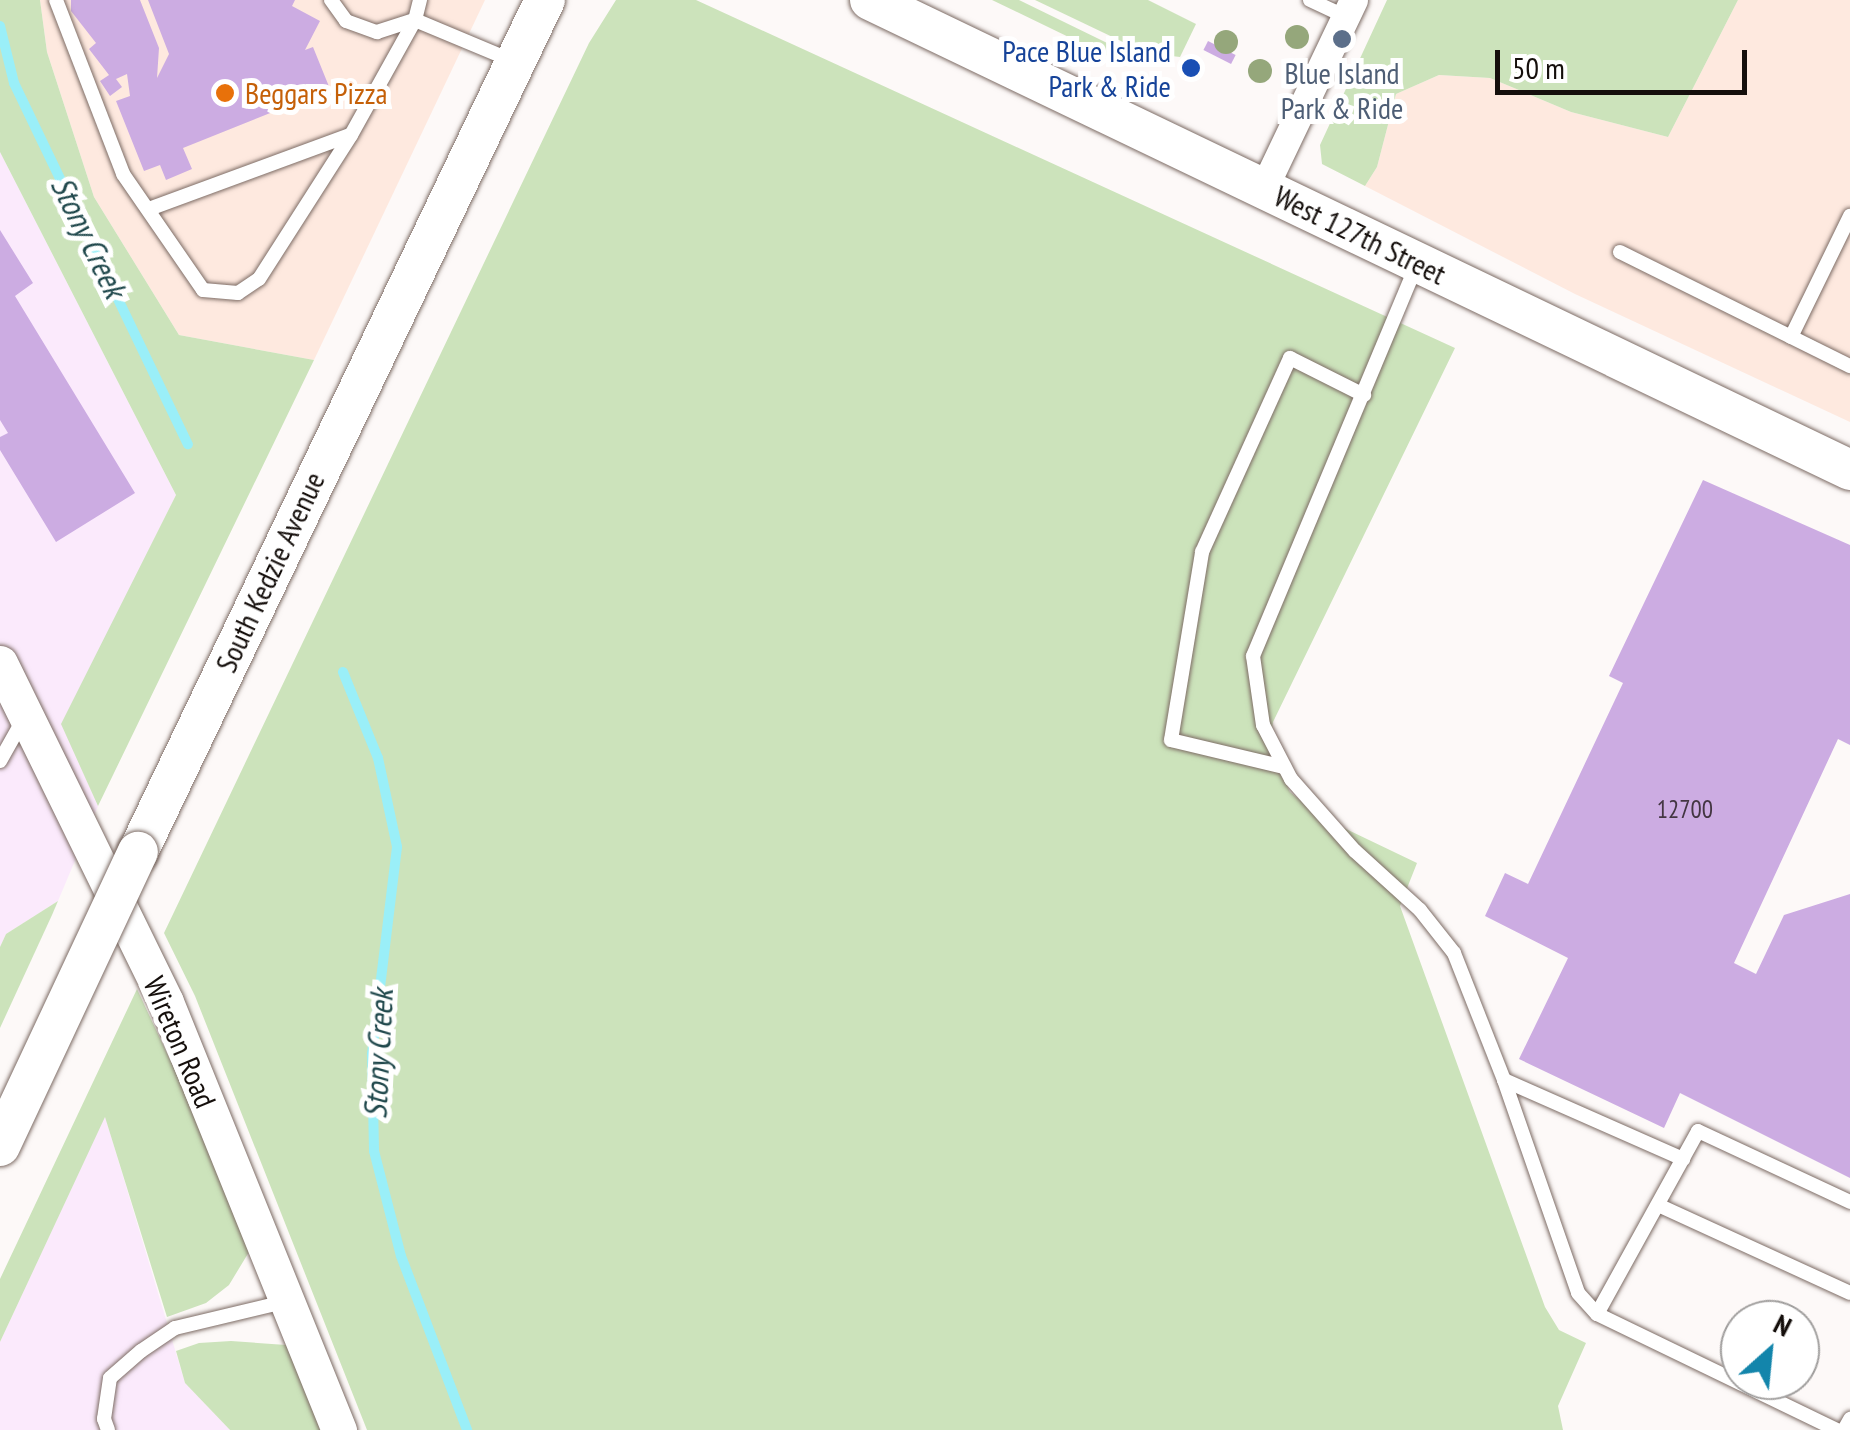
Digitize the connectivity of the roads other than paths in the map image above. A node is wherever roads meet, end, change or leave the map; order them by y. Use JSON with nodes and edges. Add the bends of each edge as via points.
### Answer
{"nodes":[{"id":1,"x":56,"y":0,"type":"edge"},
{"id":2,"x":330,"y":0,"type":"edge"},
{"id":3,"x":420,"y":0,"type":"edge"},
{"id":4,"x":544,"y":0,"type":"edge"},
{"id":5,"x":870,"y":0,"type":"edge"},
{"id":6,"x":1310,"y":0,"type":"edge"},
{"id":7,"x":1350,"y":8,"type":"edge"},
{"id":8,"x":415,"y":20,"type":"junction"},
{"id":9,"x":514,"y":62,"type":"junction"},
{"id":10,"x":351,"y":135,"type":"junction"},
{"id":11,"x":1264,"y":189,"type":"junction"},
{"id":12,"x":149,"y":210,"type":"junction"},
{"id":13,"x":1850,"y":216,"type":"edge"},
{"id":14,"x":1620,"y":252,"type":"dead end"},
{"id":15,"x":1417,"y":263,"type":"junction"},
{"id":16,"x":1791,"y":336,"type":"junction"},
{"id":17,"x":1850,"y":366,"type":"edge"},
{"id":18,"x":1364,"y":395,"type":"junction"},
{"id":19,"x":1850,"y":470,"type":"edge"},
{"id":20,"x":0,"y":663,"type":"edge"},
{"id":21,"x":26,"y":716,"type":"junction"},
{"id":22,"x":0,"y":761,"type":"edge"},
{"id":23,"x":1284,"y":767,"type":"junction"},
{"id":24,"x":1504,"y":1080,"type":"junction"},
{"id":25,"x":0,"y":1146,"type":"edge"},
{"id":26,"x":1683,"y":1159,"type":"junction"},
{"id":27,"x":1850,"y":1202,"type":"edge"},
{"id":28,"x":1658,"y":1204,"type":"junction"},
{"id":29,"x":1850,"y":1292,"type":"edge"},
{"id":30,"x":285,"y":1301,"type":"junction"},
{"id":31,"x":1597,"y":1314,"type":"junction"},
{"id":32,"x":1850,"y":1418,"type":"edge"},
{"id":33,"x":108,"y":1430,"type":"edge"},
{"id":34,"x":339,"y":1430,"type":"edge"},
{"id":35,"x":1841,"y":1430,"type":"edge"}],
"edges":[{"from":1,"to":12,"type":"lane","via":[[122,174]]},
{"from":2,"to":8,"type":"lane","via":[[346,21],[377,32]]},
{"from":3,"to":8,"type":"lane"},
{"from":4,"to":9,"type":"main road","name":"South Kedzie Avenue"},
{"from":5,"to":11,"type":"main road","name":"West 127th Street"},
{"from":6,"to":7,"type":"lane"},
{"from":7,"to":11,"type":"street"},
{"from":8,"to":9,"type":"lane"},
{"from":8,"to":10,"type":"lane"},
{"from":9,"to":25,"type":"main road","name":"South Kedzie Avenue","bridge":true},
{"from":10,"to":12,"type":"lane"},
{"from":10,"to":12,"type":"lane","via":[[259,278],[238,293],[203,290]]},
{"from":11,"to":15,"type":"main road","name":"West 127th Street"},
{"from":13,"to":16,"type":"lane"},
{"from":14,"to":16,"type":"lane"},
{"from":15,"to":18,"type":"lane"},
{"from":15,"to":19,"type":"main road","name":"West 127th Street"},
{"from":16,"to":17,"type":"lane"},
{"from":18,"to":23,"type":"lane","via":[[1252,656],[1263,725]]},
{"from":18,"to":23,"type":"lane","via":[[1290,358],[1202,552],[1171,740]]},
{"from":20,"to":21,"type":"street","name":"Wireton Road"},
{"from":21,"to":22,"type":"lane"},
{"from":21,"to":30,"type":"street","name":"Wireton Road","via":[[166,1002]]},
{"from":23,"to":24,"type":"lane","via":[[1454,954]]},
{"from":24,"to":26,"type":"lane"},
{"from":24,"to":31,"type":"lane","via":[[1578,1293]]},
{"from":26,"to":27,"type":"lane","via":[[1698,1131]]},
{"from":26,"to":28,"type":"lane"},
{"from":28,"to":29,"type":"lane"},
{"from":28,"to":31,"type":"lane"},
{"from":30,"to":33,"type":"lane","via":[[176,1328],[141,1351],[110,1378]]},
{"from":30,"to":34,"type":"street","name":"Wireton Road"},
{"from":31,"to":35,"type":"lane"},
{"from":32,"to":35,"type":"lane"}]}
